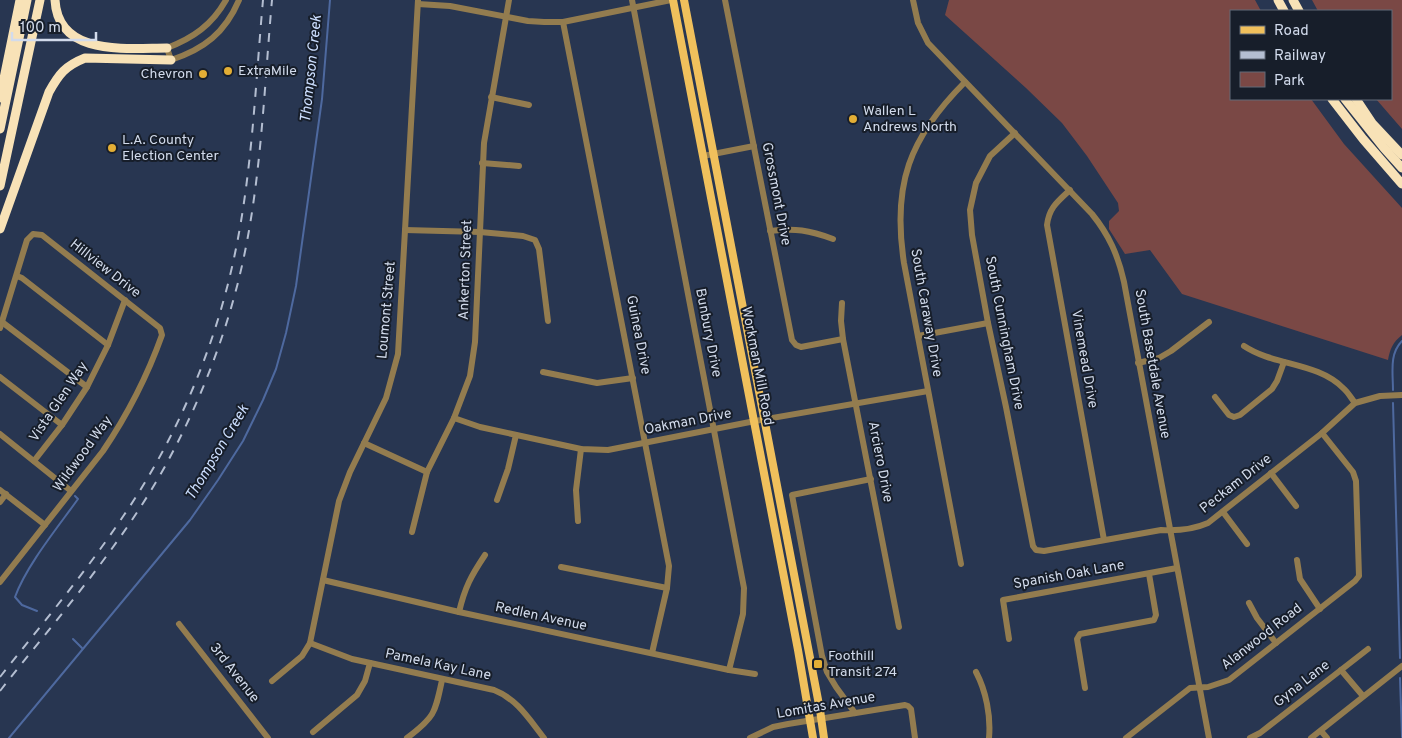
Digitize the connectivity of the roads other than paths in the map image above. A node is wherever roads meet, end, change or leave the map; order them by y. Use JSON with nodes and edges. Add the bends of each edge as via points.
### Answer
{"nodes":[{"id":1,"x":20,"y":0,"type":"edge"},
{"id":2,"x":27,"y":0,"type":"edge"},
{"id":3,"x":40,"y":0,"type":"edge"},
{"id":4,"x":55,"y":0,"type":"edge"},
{"id":5,"x":226,"y":0,"type":"edge"},
{"id":6,"x":239,"y":0,"type":"edge"},
{"id":7,"x":510,"y":0,"type":"edge"},
{"id":8,"x":632,"y":0,"type":"edge"},
{"id":9,"x":672,"y":0,"type":"edge"},
{"id":10,"x":684,"y":0,"type":"edge"},
{"id":11,"x":725,"y":0,"type":"edge"},
{"id":12,"x":912,"y":0,"type":"edge"},
{"id":13,"x":418,"y":2,"type":"edge"},
{"id":14,"x":633,"y":8,"type":"junction"},
{"id":15,"x":506,"y":17,"type":"junction"},
{"id":16,"x":563,"y":22,"type":"junction"},
{"id":17,"x":167,"y":48,"type":"junction"},
{"id":18,"x":171,"y":60,"type":"junction"},
{"id":19,"x":965,"y":82,"type":"junction"},
{"id":20,"x":492,"y":96,"type":"junction"},
{"id":21,"x":0,"y":98,"type":"edge"},
{"id":22,"x":1333,"y":100,"type":"edge"},
{"id":23,"x":1340,"y":100,"type":"edge"},
{"id":24,"x":1347,"y":100,"type":"edge"},
{"id":25,"x":1357,"y":100,"type":"edge"},
{"id":26,"x":529,"y":105,"type":"dead end"},
{"id":27,"x":0,"y":129,"type":"edge"},
{"id":28,"x":1015,"y":133,"type":"junction"},
{"id":29,"x":754,"y":146,"type":"junction"},
{"id":30,"x":713,"y":154,"type":"junction"},
{"id":31,"x":1402,"y":155,"type":"edge"},
{"id":32,"x":703,"y":156,"type":"junction"},
{"id":33,"x":482,"y":163,"type":"junction"},
{"id":34,"x":519,"y":166,"type":"dead end"},
{"id":35,"x":1402,"y":168,"type":"edge"},
{"id":36,"x":1402,"y":175,"type":"edge"},
{"id":37,"x":1402,"y":184,"type":"edge"},
{"id":38,"x":0,"y":186,"type":"edge"},
{"id":39,"x":1070,"y":190,"type":"junction"},
{"id":40,"x":0,"y":229,"type":"edge"},
{"id":41,"x":405,"y":230,"type":"junction"},
{"id":42,"x":770,"y":231,"type":"junction"},
{"id":43,"x":480,"y":232,"type":"junction"},
{"id":44,"x":833,"y":239,"type":"dead end"},
{"id":45,"x":17,"y":276,"type":"junction"},
{"id":46,"x":125,"y":300,"type":"junction"},
{"id":47,"x":842,"y":302,"type":"dead end"},
{"id":48,"x":548,"y":321,"type":"dead end"},
{"id":49,"x":1209,"y":322,"type":"dead end"},
{"id":50,"x":988,"y":323,"type":"junction"},
{"id":51,"x":1,"y":325,"type":"edge"},
{"id":52,"x":160,"y":328,"type":"joint"},
{"id":53,"x":918,"y":336,"type":"junction"},
{"id":54,"x":843,"y":339,"type":"junction"},
{"id":55,"x":108,"y":344,"type":"junction"},
{"id":56,"x":1244,"y":346,"type":"dead end"},
{"id":57,"x":1284,"y":362,"type":"junction"},
{"id":58,"x":1138,"y":363,"type":"junction"},
{"id":59,"x":543,"y":372,"type":"dead end"},
{"id":60,"x":0,"y":377,"type":"edge"},
{"id":61,"x":634,"y":378,"type":"junction"},
{"id":62,"x":87,"y":387,"type":"junction"},
{"id":63,"x":928,"y":391,"type":"junction"},
{"id":64,"x":1402,"y":395,"type":"edge"},
{"id":65,"x":1216,"y":396,"type":"dead end"},
{"id":66,"x":1355,"y":403,"type":"junction"},
{"id":67,"x":855,"y":404,"type":"junction"},
{"id":68,"x":454,"y":418,"type":"junction"},
{"id":69,"x":764,"y":420,"type":"junction"},
{"id":70,"x":754,"y":421,"type":"junction"},
{"id":71,"x":62,"y":425,"type":"junction"},
{"id":72,"x":714,"y":430,"type":"junction"},
{"id":73,"x":1322,"y":433,"type":"junction"},
{"id":74,"x":0,"y":434,"type":"edge"},
{"id":75,"x":516,"y":435,"type":"junction"},
{"id":76,"x":646,"y":442,"type":"junction"},
{"id":77,"x":364,"y":443,"type":"junction"},
{"id":78,"x":581,"y":449,"type":"junction"},
{"id":79,"x":34,"y":461,"type":"junction"},
{"id":80,"x":427,"y":472,"type":"junction"},
{"id":81,"x":1271,"y":473,"type":"junction"},
{"id":82,"x":871,"y":479,"type":"junction"},
{"id":83,"x":0,"y":490,"type":"edge"},
{"id":84,"x":72,"y":491,"type":"junction"},
{"id":85,"x":6,"y":494,"type":"junction"},
{"id":86,"x":496,"y":500,"type":"dead end"},
{"id":87,"x":0,"y":502,"type":"edge"},
{"id":88,"x":1296,"y":506,"type":"dead end"},
{"id":89,"x":1223,"y":512,"type":"junction"},
{"id":90,"x":578,"y":521,"type":"dead end"},
{"id":91,"x":45,"y":525,"type":"junction"},
{"id":92,"x":1170,"y":531,"type":"junction"},
{"id":93,"x":412,"y":532,"type":"dead end"},
{"id":94,"x":1104,"y":540,"type":"junction"},
{"id":95,"x":1247,"y":544,"type":"dead end"},
{"id":96,"x":1036,"y":550,"type":"joint"},
{"id":97,"x":485,"y":555,"type":"dead end"},
{"id":98,"x":1297,"y":560,"type":"dead end"},
{"id":99,"x":961,"y":564,"type":"dead end"},
{"id":100,"x":561,"y":567,"type":"dead end"},
{"id":101,"x":1177,"y":568,"type":"junction"},
{"id":102,"x":1149,"y":574,"type":"junction"},
{"id":103,"x":322,"y":580,"type":"junction"},
{"id":104,"x":0,"y":582,"type":"edge"},
{"id":105,"x":667,"y":588,"type":"junction"},
{"id":106,"x":1249,"y":603,"type":"dead end"},
{"id":107,"x":1320,"y":609,"type":"junction"},
{"id":108,"x":460,"y":612,"type":"junction"},
{"id":109,"x":179,"y":624,"type":"dead end"},
{"id":110,"x":899,"y":627,"type":"dead end"},
{"id":111,"x":1009,"y":639,"type":"dead end"},
{"id":112,"x":310,"y":643,"type":"junction"},
{"id":113,"x":1276,"y":643,"type":"junction"},
{"id":114,"x":1368,"y":649,"type":"dead end"},
{"id":115,"x":652,"y":653,"type":"junction"},
{"id":116,"x":370,"y":663,"type":"junction"},
{"id":117,"x":1402,"y":666,"type":"edge"},
{"id":118,"x":729,"y":670,"type":"junction"},
{"id":119,"x":1341,"y":670,"type":"junction"},
{"id":120,"x":976,"y":672,"type":"dead end"},
{"id":121,"x":755,"y":674,"type":"dead end"},
{"id":122,"x":442,"y":680,"type":"junction"},
{"id":123,"x":272,"y":681,"type":"dead end"},
{"id":124,"x":1200,"y":687,"type":"junction"},
{"id":125,"x":1085,"y":688,"type":"dead end"},
{"id":126,"x":1364,"y":696,"type":"junction"},
{"id":127,"x":855,"y":713,"type":"junction"},
{"id":128,"x":821,"y":718,"type":"junction"},
{"id":129,"x":811,"y":720,"type":"junction"},
{"id":130,"x":1321,"y":731,"type":"junction"},
{"id":131,"x":313,"y":732,"type":"dead end"},
{"id":132,"x":268,"y":738,"type":"edge"},
{"id":133,"x":408,"y":738,"type":"edge"},
{"id":134,"x":544,"y":738,"type":"edge"},
{"id":135,"x":750,"y":738,"type":"edge"},
{"id":136,"x":813,"y":738,"type":"edge"},
{"id":137,"x":824,"y":738,"type":"edge"},
{"id":138,"x":915,"y":738,"type":"edge"},
{"id":139,"x":989,"y":738,"type":"edge"},
{"id":140,"x":1126,"y":738,"type":"edge"},
{"id":141,"x":1209,"y":738,"type":"edge"},
{"id":142,"x":1250,"y":738,"type":"edge"},
{"id":143,"x":1311,"y":738,"type":"edge"},
{"id":144,"x":1326,"y":738,"type":"edge"}],
"edges":[{"from":1,"to":21,"type":"highway"},
{"from":2,"to":27,"type":"highway"},
{"from":3,"to":38,"type":"highway"},
{"from":4,"to":17,"type":"highway","via":[[62,24],[86,43],[102,47]]},
{"from":5,"to":17,"type":"street","via":[[205,28],[188,40]]},
{"from":6,"to":18,"type":"street","via":[[233,14],[214,38],[198,49]]},
{"from":7,"to":15,"type":"street","name":"Ankerton Street"},
{"from":8,"to":14,"type":"street","name":"Bunbury Drive"},
{"from":9,"to":14,"type":"street"},
{"from":9,"to":32,"type":"main road","name":"Workman Mill Road"},
{"from":10,"to":30,"type":"main road","name":"Workman Mill Road"},
{"from":11,"to":29,"type":"street","name":"Grossmont Drive"},
{"from":12,"to":19,"type":"street","name":"South Basetdale Avenue","via":[[923,34]]},
{"from":13,"to":15,"type":"street"},
{"from":13,"to":41,"type":"street","name":"Loumont Street"},
{"from":14,"to":16,"type":"street"},
{"from":14,"to":72,"type":"street","name":"Bunbury Drive"},
{"from":15,"to":16,"type":"street"},
{"from":15,"to":20,"type":"street","name":"Ankerton Street"},
{"from":16,"to":61,"type":"street","name":"Guinea Drive"},
{"from":17,"to":18,"type":"street"},
{"from":18,"to":40,"type":"highway","via":[[85,58],[72,63],[58,75]]},
{"from":19,"to":28,"type":"street","name":"South Basetdale Avenue"},
{"from":19,"to":53,"type":"street","name":"South Caraway Drive","via":[[925,132],[914,150],[903,183],[899,214],[901,243]]},
{"from":20,"to":26,"type":"street"},
{"from":20,"to":33,"type":"street","name":"Ankerton Street"},
{"from":22,"to":37,"type":"highway"},
{"from":23,"to":36,"type":"highway"},
{"from":24,"to":35,"type":"highway"},
{"from":25,"to":31,"type":"highway","via":[[1372,123]]},
{"from":28,"to":39,"type":"street","name":"South Basetdale Avenue"},
{"from":28,"to":50,"type":"street","name":"South Cunningham Drive","via":[[990,156],[976,183],[970,210]]},
{"from":29,"to":30,"type":"street"},
{"from":29,"to":42,"type":"street","name":"Grossmont Drive"},
{"from":30,"to":32,"type":"street"},
{"from":30,"to":69,"type":"main road","name":"Workman Mill Road"},
{"from":32,"to":70,"type":"main road","name":"Workman Mill Road"},
{"from":33,"to":34,"type":"street"},
{"from":33,"to":43,"type":"street","name":"Ankerton Street"},
{"from":39,"to":58,"type":"street","name":"South Basetdale Avenue","via":[[1104,228],[1112,243],[1119,261]]},
{"from":39,"to":94,"type":"street","name":"Vinemead Drive","via":[[1048,214],[1047,225]]},
{"from":41,"to":43,"type":"street"},
{"from":41,"to":77,"type":"street","name":"Loumont Street","via":[[398,354],[386,398]]},
{"from":42,"to":44,"type":"street","via":[[802,229]]},
{"from":42,"to":54,"type":"street","name":"Grossmont Drive","via":[[792,340],[801,347]]},
{"from":43,"to":48,"type":"street","via":[[534,240],[539,248]]},
{"from":43,"to":68,"type":"street","name":"Ankerton Street","via":[[475,342],[470,376]]},
{"from":45,"to":46,"type":"street","name":"Hillview Drive","via":[[27,240],[33,234],[42,236]]},
{"from":45,"to":51,"type":"street"},
{"from":45,"to":55,"type":"street"},
{"from":46,"to":52,"type":"street","name":"Hillview Drive"},
{"from":46,"to":55,"type":"street","name":"Vista Glen Way"},
{"from":47,"to":54,"type":"street","name":"Arciero Drive"},
{"from":49,"to":58,"type":"street","via":[[1165,355]]},
{"from":50,"to":53,"type":"street"},
{"from":50,"to":96,"type":"street","name":"South Cunningham Drive","via":[[1032,546]]},
{"from":51,"to":62,"type":"street"},
{"from":52,"to":84,"type":"street","name":"Wildwood Way","via":[[162,335],[134,401],[103,451]]},
{"from":53,"to":63,"type":"street","name":"South Caraway Drive"},
{"from":54,"to":67,"type":"street","name":"Arciero Drive"},
{"from":55,"to":62,"type":"street","name":"Vista Glen Way"},
{"from":56,"to":57,"type":"street"},
{"from":57,"to":65,"type":"street","via":[[1272,389],[1240,415],[1234,417],[1229,414]]},
{"from":57,"to":66,"type":"street","via":[[1322,374],[1343,388]]},
{"from":58,"to":92,"type":"street","name":"South Basetdale Avenue"},
{"from":59,"to":61,"type":"street","via":[[597,383]]},
{"from":60,"to":71,"type":"street"},
{"from":61,"to":76,"type":"street","name":"Guinea Drive"},
{"from":62,"to":71,"type":"street","name":"Vista Glen Way"},
{"from":63,"to":67,"type":"street","name":"Oakman Drive"},
{"from":63,"to":99,"type":"street","name":"South Caraway Drive"},
{"from":64,"to":66,"type":"street","name":"Peckam Drive","via":[[1380,396]]},
{"from":66,"to":73,"type":"street","name":"Peckam Drive"},
{"from":67,"to":69,"type":"street","name":"Oakman Drive"},
{"from":67,"to":82,"type":"street","name":"Arciero Drive"},
{"from":68,"to":75,"type":"street","name":"Oakman Drive"},
{"from":68,"to":80,"type":"street","name":"Ankerton Street"},
{"from":69,"to":70,"type":"street","name":"Oakman Drive"},
{"from":69,"to":128,"type":"main road","name":"Workman Mill Road"},
{"from":70,"to":72,"type":"street","name":"Oakman Drive"},
{"from":70,"to":129,"type":"main road","name":"Workman Mill Road"},
{"from":71,"to":79,"type":"street","name":"Vista Glen Way"},
{"from":72,"to":76,"type":"street","name":"Oakman Drive"},
{"from":72,"to":118,"type":"street","name":"Bunbury Drive","via":[[744,588],[744,614]]},
{"from":73,"to":81,"type":"street","name":"Peckam Drive"},
{"from":73,"to":107,"type":"street","name":"Alanwood Road","via":[[1353,472],[1356,481],[1359,576]]},
{"from":74,"to":79,"type":"street"},
{"from":75,"to":78,"type":"street","name":"Oakman Drive"},
{"from":75,"to":86,"type":"street"},
{"from":76,"to":78,"type":"street","name":"Oakman Drive","via":[[608,450]]},
{"from":76,"to":105,"type":"street","name":"Guinea Drive","via":[[669,566]]},
{"from":77,"to":80,"type":"street"},
{"from":77,"to":103,"type":"street","name":"Loumont Street","via":[[339,501]]},
{"from":78,"to":90,"type":"street","via":[[576,490]]},
{"from":79,"to":84,"type":"street"},
{"from":80,"to":93,"type":"street","name":"Ankerton Street"},
{"from":81,"to":88,"type":"street"},
{"from":81,"to":89,"type":"street","name":"Peckam Drive"},
{"from":82,"to":110,"type":"street","name":"Arciero Drive"},
{"from":82,"to":127,"type":"street","via":[[792,495],[822,656],[827,672]]},
{"from":83,"to":85,"type":"street"},
{"from":84,"to":91,"type":"street","name":"Wildwood Way"},
{"from":85,"to":87,"type":"street"},
{"from":85,"to":91,"type":"street"},
{"from":89,"to":92,"type":"street","name":"Peckam Drive","via":[[1197,528]]},
{"from":89,"to":95,"type":"street"},
{"from":91,"to":104,"type":"street","name":"Wildwood Way"},
{"from":92,"to":94,"type":"street","name":"Peckam Drive"},
{"from":92,"to":101,"type":"street","name":"South Basetdale Avenue"},
{"from":94,"to":96,"type":"street","name":"Peckam Drive"},
{"from":97,"to":108,"type":"street","via":[[470,577]]},
{"from":98,"to":107,"type":"street","via":[[1300,579]]},
{"from":100,"to":105,"type":"street"},
{"from":101,"to":102,"type":"street","name":"Spanish Oak Lane"},
{"from":101,"to":124,"type":"street","name":"South Basetdale Avenue"},
{"from":102,"to":111,"type":"street","name":"Spanish Oak Lane","via":[[1003,600]]},
{"from":102,"to":125,"type":"street","via":[[1156,615],[1154,620],[1080,634],[1077,639]]},
{"from":103,"to":108,"type":"street","name":"Redlen Avenue"},
{"from":103,"to":112,"type":"street","name":"Loumont Street"},
{"from":105,"to":115,"type":"street","name":"Guinea Drive"},
{"from":106,"to":113,"type":"street"},
{"from":107,"to":113,"type":"street","name":"Alanwood Road"},
{"from":108,"to":115,"type":"street","name":"Redlen Avenue"},
{"from":109,"to":132,"type":"street","name":"3rd Avenue"},
{"from":112,"to":116,"type":"street","name":"Pamela Kay Lane","via":[[337,655]]},
{"from":112,"to":123,"type":"street","name":"Loumont Street","via":[[302,656]]},
{"from":113,"to":124,"type":"street","name":"Alanwood Road","via":[[1229,680]]},
{"from":114,"to":119,"type":"street","name":"Gyna Lane"},
{"from":115,"to":118,"type":"street","name":"Redlen Avenue"},
{"from":116,"to":122,"type":"street","name":"Pamela Kay Lane"},
{"from":116,"to":131,"type":"street","via":[[357,695]]},
{"from":117,"to":126,"type":"street"},
{"from":118,"to":121,"type":"street","name":"Redlen Avenue"},
{"from":119,"to":126,"type":"street"},
{"from":119,"to":142,"type":"street","name":"Gyna Lane"},
{"from":120,"to":139,"type":"street","via":[[982,683],[989,716]]},
{"from":122,"to":133,"type":"street","via":[[435,709],[426,724]]},
{"from":122,"to":134,"type":"street","name":"Pamela Kay Lane","via":[[505,695],[515,702]]},
{"from":124,"to":140,"type":"street","name":"Alanwood Road","via":[[1190,688]]},
{"from":124,"to":141,"type":"street","name":"South Basetdale Avenue"},
{"from":126,"to":130,"type":"street"},
{"from":127,"to":128,"type":"street","name":"Lomitas Avenue"},
{"from":127,"to":138,"type":"street","name":"Lomitas Avenue","via":[[908,706]]},
{"from":128,"to":129,"type":"street","name":"Lomitas Avenue"},
{"from":128,"to":137,"type":"main road","name":"Workman Mill Road"},
{"from":129,"to":135,"type":"street","name":"Lomitas Avenue","via":[[773,727]]},
{"from":129,"to":136,"type":"main road","name":"Workman Mill Road"},
{"from":130,"to":143,"type":"street"},
{"from":130,"to":144,"type":"street"}]}
